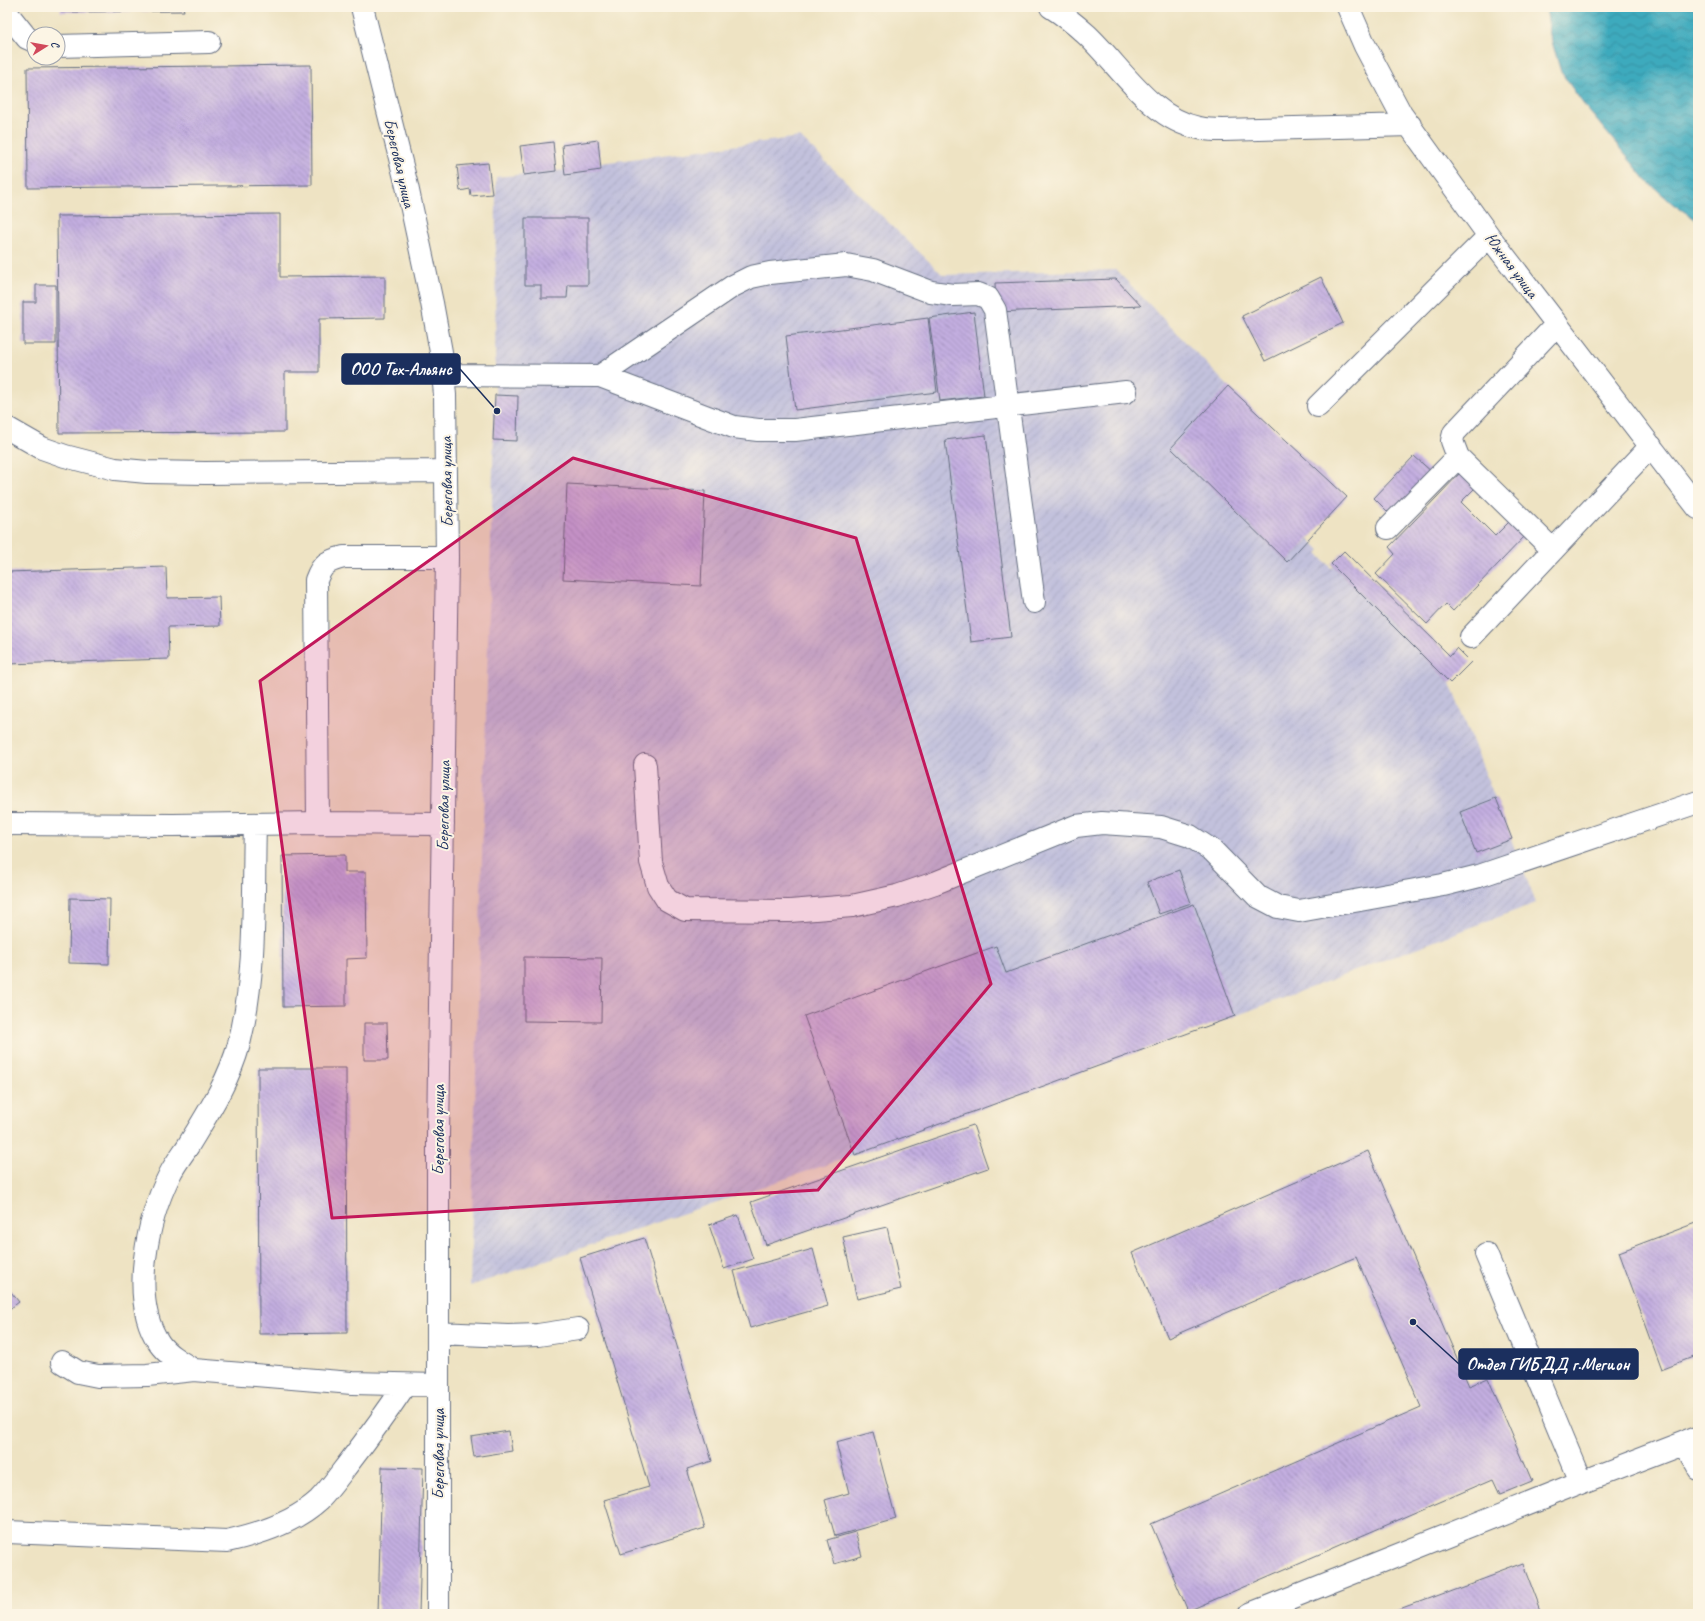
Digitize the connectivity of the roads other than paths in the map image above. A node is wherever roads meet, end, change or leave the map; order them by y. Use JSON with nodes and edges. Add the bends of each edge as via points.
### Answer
{"nodes":[{"id":1,"x":362,"y":7,"type":"edge"},
{"id":2,"x":1051,"y":7,"type":"edge"},
{"id":3,"x":1348,"y":7,"type":"edge"},
{"id":4,"x":7,"y":13,"type":"edge"},
{"id":5,"x":26,"y":37,"type":"edge"},
{"id":6,"x":209,"y":42,"type":"dead end"},
{"id":7,"x":66,"y":46,"type":"edge"},
{"id":8,"x":1410,"y":125,"type":"junction"},
{"id":9,"x":1489,"y":236,"type":"junction"},
{"id":10,"x":1557,"y":324,"type":"junction"},
{"id":11,"x":443,"y":376,"type":"junction"},
{"id":12,"x":600,"y":376,"type":"junction"},
{"id":13,"x":1126,"y":392,"type":"dead end"},
{"id":14,"x":1008,"y":406,"type":"junction"},
{"id":15,"x":1318,"y":406,"type":"dead end"},
{"id":16,"x":7,"y":428,"type":"edge"},
{"id":17,"x":1651,"y":446,"type":"junction"},
{"id":18,"x":1458,"y":457,"type":"junction"},
{"id":19,"x":446,"y":471,"type":"junction"},
{"id":20,"x":1698,"y":508,"type":"edge"},
{"id":21,"x":1388,"y":528,"type":"dead end"},
{"id":22,"x":1553,"y":550,"type":"junction"},
{"id":23,"x":447,"y":557,"type":"junction"},
{"id":24,"x":1034,"y":602,"type":"dead end"},
{"id":25,"x":1471,"y":637,"type":"dead end"},
{"id":26,"x":644,"y":765,"type":"dead end"},
{"id":27,"x":1698,"y":802,"type":"edge"},
{"id":28,"x":318,"y":823,"type":"junction"},
{"id":29,"x":7,"y":824,"type":"edge"},
{"id":30,"x":255,"y":824,"type":"junction"},
{"id":31,"x":443,"y":824,"type":"junction"},
{"id":32,"x":1486,"y":1254,"type":"dead end"},
{"id":33,"x":578,"y":1329,"type":"dead end"},
{"id":34,"x":438,"y":1333,"type":"junction"},
{"id":35,"x":62,"y":1362,"type":"dead end"},
{"id":36,"x":194,"y":1370,"type":"junction"},
{"id":37,"x":405,"y":1385,"type":"junction"},
{"id":38,"x":438,"y":1385,"type":"junction"},
{"id":39,"x":1690,"y":1440,"type":"edge"},
{"id":40,"x":1698,"y":1469,"type":"edge"},
{"id":41,"x":1581,"y":1482,"type":"junction"},
{"id":42,"x":7,"y":1532,"type":"edge"},
{"id":43,"x":438,"y":1614,"type":"edge"},
{"id":44,"x":1250,"y":1614,"type":"edge"}],
"edges":[{"from":1,"to":11,"type":"street","name":"Береговая улица","via":[[407,186],[432,303]]},
{"from":2,"to":8,"type":"street","via":[[1088,36],[1155,106],[1175,119],[1198,128],[1223,130]]},
{"from":3,"to":8,"type":"street","name":"Южная улица","via":[[1365,46],[1401,114]]},
{"from":4,"to":5,"type":"street"},
{"from":6,"to":7,"type":"street"},
{"from":8,"to":9,"type":"street","name":"Южная улица"},
{"from":9,"to":10,"type":"street","name":"Южная улица"},
{"from":9,"to":15,"type":"street"},
{"from":10,"to":17,"type":"street","name":"Южная улица"},
{"from":10,"to":18,"type":"street","via":[[1454,433],[1452,441]]},
{"from":11,"to":12,"type":"street"},
{"from":11,"to":19,"type":"street","name":"Береговая улица"},
{"from":12,"to":14,"type":"street","via":[[734,427],[758,430],[795,430]]},
{"from":12,"to":14,"type":"street","via":[[733,286],[751,277],[846,265],[873,270],[931,292],[953,295],[978,294],[988,298],[996,310]]},
{"from":13,"to":14,"type":"street"},
{"from":14,"to":24,"type":"street"},
{"from":16,"to":19,"type":"street","via":[[42,448],[115,469],[205,473]]},
{"from":17,"to":20,"type":"street","name":"Южная улица"},
{"from":17,"to":22,"type":"street"},
{"from":18,"to":21,"type":"street"},
{"from":18,"to":22,"type":"street"},
{"from":19,"to":23,"type":"street","name":"Береговая улица"},
{"from":22,"to":25,"type":"street"},
{"from":23,"to":28,"type":"street","via":[[344,557],[331,560],[321,568],[316,580]]},
{"from":23,"to":31,"type":"street","name":"Береговая улица"},
{"from":26,"to":27,"type":"street","via":[[651,862],[658,886],[667,900],[685,910],[790,911],[852,906],[897,896],[935,883],[1076,826],[1102,823],[1161,827],[1190,836],[1213,851],[1257,896],[1278,908],[1299,911],[1479,876]]},
{"from":28,"to":30,"type":"street"},
{"from":28,"to":31,"type":"street"},
{"from":29,"to":30,"type":"street"},
{"from":30,"to":36,"type":"street","via":[[252,948],[247,1004],[239,1044],[219,1095],[170,1174],[153,1223],[146,1257],[144,1305],[150,1326],[159,1344],[173,1358]]},
{"from":31,"to":34,"type":"street","name":"Береговая улица"},
{"from":32,"to":41,"type":"street"},
{"from":33,"to":34,"type":"street","via":[[508,1336]]},
{"from":34,"to":38,"type":"street","name":"Береговая улица"},
{"from":35,"to":36,"type":"street","via":[[78,1372],[98,1376],[147,1375]]},
{"from":36,"to":37,"type":"street"},
{"from":37,"to":38,"type":"street"},
{"from":37,"to":42,"type":"street","via":[[319,1500],[301,1513],[253,1535],[228,1541]]},
{"from":38,"to":43,"type":"street","name":"Береговая улица"},
{"from":39,"to":40,"type":"street"},
{"from":39,"to":41,"type":"street"},
{"from":41,"to":44,"type":"street"}]}
